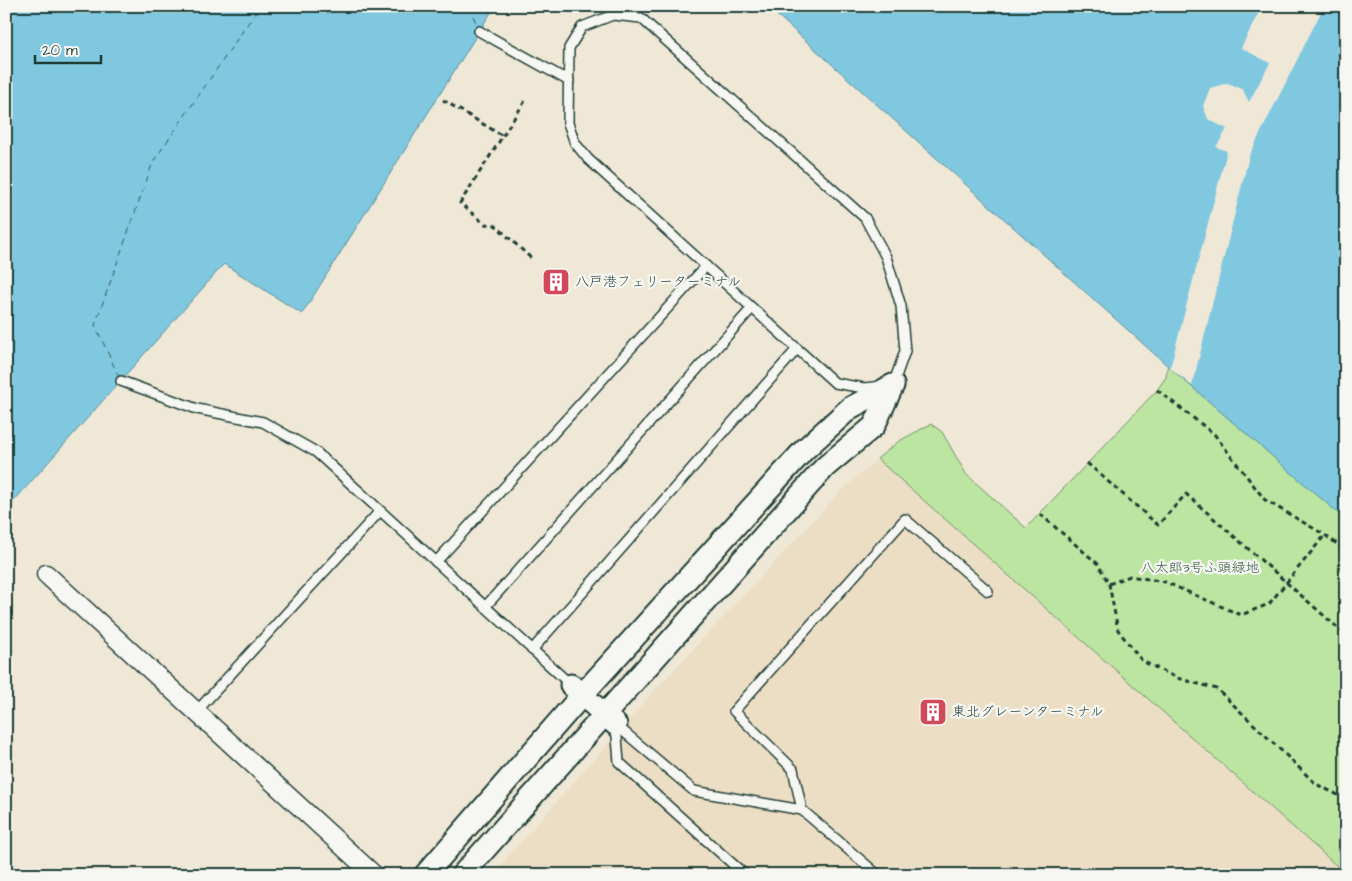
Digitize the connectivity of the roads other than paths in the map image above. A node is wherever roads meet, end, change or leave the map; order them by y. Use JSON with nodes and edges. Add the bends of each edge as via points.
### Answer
{"nodes":[{"id":1,"x":479,"y":31,"type":"dead end"},
{"id":2,"x":569,"y":81,"type":"junction"},
{"id":3,"x":706,"y":266,"type":"junction"},
{"id":4,"x":752,"y":308,"type":"junction"},
{"id":5,"x":797,"y":349,"type":"junction"},
{"id":6,"x":121,"y":381,"type":"dead end"},
{"id":7,"x":893,"y":384,"type":"junction"},
{"id":8,"x":380,"y":511,"type":"junction"},
{"id":9,"x":436,"y":562,"type":"junction"},
{"id":10,"x":46,"y":574,"type":"dead end"},
{"id":11,"x":988,"y":591,"type":"dead end"},
{"id":12,"x":485,"y":607,"type":"junction"},
{"id":13,"x":532,"y":650,"type":"junction"},
{"id":14,"x":576,"y":690,"type":"junction"},
{"id":15,"x":196,"y":712,"type":"junction"},
{"id":16,"x":610,"y":720,"type":"junction"},
{"id":17,"x":802,"y":810,"type":"junction"},
{"id":18,"x":736,"y":867,"type":"junction"},
{"id":19,"x":374,"y":875,"type":"edge"},
{"id":20,"x":425,"y":875,"type":"edge"},
{"id":21,"x":462,"y":875,"type":"edge"},
{"id":22,"x":730,"y":875,"type":"edge"},
{"id":23,"x":745,"y":875,"type":"edge"},
{"id":24,"x":878,"y":875,"type":"edge"}],
"edges":[{"from":1,"to":2,"type":"lane"},
{"from":2,"to":3,"type":"lane","via":[[568,123],[575,143],[588,159]]},
{"from":2,"to":7,"type":"lane","via":[[569,48],[582,27],[613,15],[641,18],[865,218],[886,257],[901,306],[905,350]]},
{"from":3,"to":4,"type":"lane"},
{"from":3,"to":9,"type":"lane"},
{"from":4,"to":5,"type":"lane"},
{"from":4,"to":12,"type":"lane"},
{"from":5,"to":7,"type":"lane","via":[[835,384],[864,388]]},
{"from":5,"to":13,"type":"lane"},
{"from":6,"to":8,"type":"lane","via":[[197,409],[263,422],[316,452]]},
{"from":7,"to":14,"type":"street","via":[[850,408],[804,450]]},
{"from":7,"to":16,"type":"street","via":[[874,426],[825,467]]},
{"from":8,"to":9,"type":"lane"},
{"from":8,"to":15,"type":"lane"},
{"from":9,"to":12,"type":"lane"},
{"from":10,"to":15,"type":"street"},
{"from":11,"to":17,"type":"lane","via":[[905,519],[734,711],[793,769]]},
{"from":12,"to":13,"type":"lane"},
{"from":13,"to":14,"type":"lane"},
{"from":14,"to":16,"type":"street"},
{"from":14,"to":20,"type":"street"},
{"from":15,"to":19,"type":"street"},
{"from":16,"to":17,"type":"lane","via":[[694,791]]},
{"from":16,"to":18,"type":"lane","via":[[619,762]]},
{"from":16,"to":21,"type":"street"},
{"from":17,"to":24,"type":"lane"},
{"from":18,"to":22,"type":"lane"},
{"from":18,"to":23,"type":"lane"}]}
